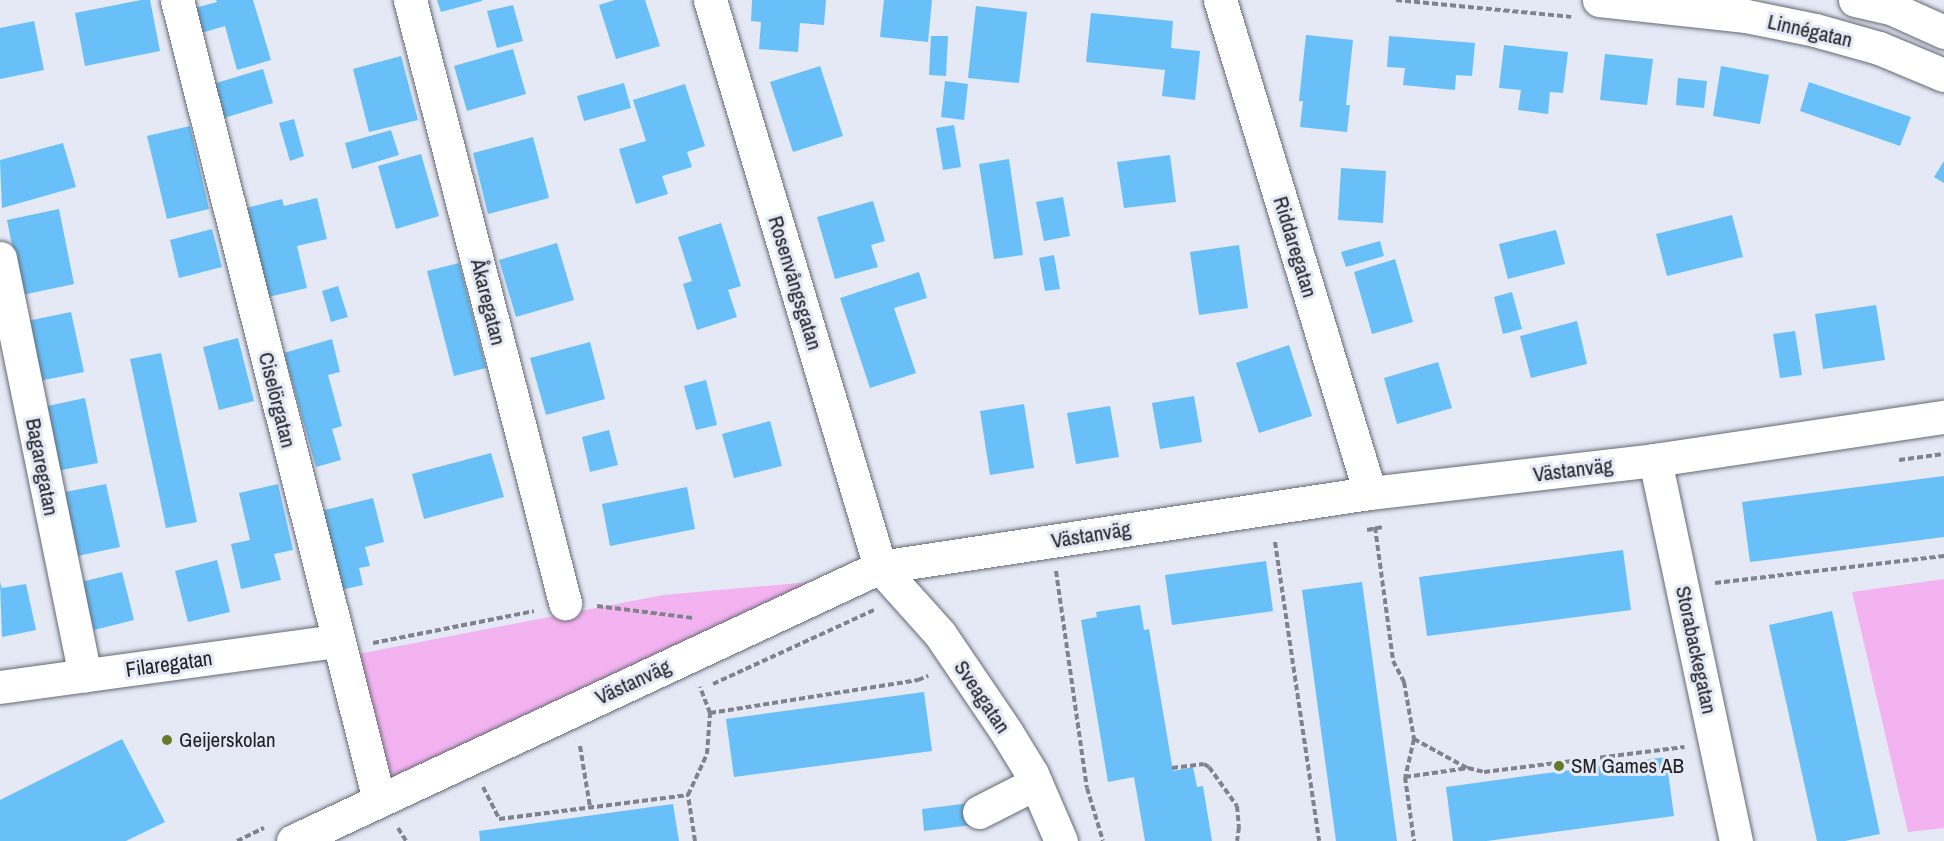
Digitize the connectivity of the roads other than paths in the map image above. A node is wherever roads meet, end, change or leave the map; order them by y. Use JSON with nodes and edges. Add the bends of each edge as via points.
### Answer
{"nodes":[{"id":1,"x":177,"y":0,"type":"edge"},
{"id":2,"x":410,"y":0,"type":"edge"},
{"id":3,"x":710,"y":0,"type":"edge"},
{"id":4,"x":1220,"y":0,"type":"edge"},
{"id":5,"x":1599,"y":0,"type":"edge"},
{"id":6,"x":1855,"y":0,"type":"edge"},
{"id":7,"x":1944,"y":32,"type":"edge"},
{"id":8,"x":1944,"y":75,"type":"edge"},
{"id":9,"x":0,"y":258,"type":"edge"},
{"id":10,"x":1944,"y":417,"type":"edge"},
{"id":11,"x":1655,"y":460,"type":"junction"},
{"id":12,"x":1370,"y":493,"type":"junction"},
{"id":13,"x":880,"y":567,"type":"junction"},
{"id":14,"x":565,"y":603,"type":"dead end"},
{"id":15,"x":337,"y":641,"type":"junction"},
{"id":16,"x":85,"y":675,"type":"junction"},
{"id":17,"x":0,"y":687,"type":"edge"},
{"id":18,"x":1036,"y":783,"type":"junction"},
{"id":19,"x":379,"y":800,"type":"junction"},
{"id":20,"x":979,"y":812,"type":"dead end"},
{"id":21,"x":293,"y":841,"type":"edge"},
{"id":22,"x":1061,"y":841,"type":"edge"},
{"id":23,"x":1736,"y":841,"type":"edge"}],
"edges":[{"from":1,"to":15,"type":"street","name":"Ciselörgatan"},
{"from":2,"to":14,"type":"street","name":"Åkaregatan"},
{"from":3,"to":13,"type":"street","name":"Rosenvångsgatan"},
{"from":4,"to":12,"type":"street","name":"Riddaregatan"},
{"from":5,"to":8,"type":"street","name":"Linnégatan","via":[[1746,16],[1815,30],[1879,48]]},
{"from":6,"to":7,"type":"street","name":"Linnégatan","via":[[1893,9]]},
{"from":9,"to":16,"type":"street","name":"Bagaregatan"},
{"from":10,"to":11,"type":"street","name":"Västanväg"},
{"from":11,"to":12,"type":"street","name":"Västanväg"},
{"from":11,"to":23,"type":"street","name":"Storabackegatan"},
{"from":12,"to":13,"type":"street","name":"Västanväg"},
{"from":13,"to":18,"type":"street","name":"Sveagatan","via":[[940,634]]},
{"from":13,"to":19,"type":"street","name":"Västanväg"},
{"from":15,"to":16,"type":"street","name":"Filaregatan"},
{"from":15,"to":19,"type":"street","name":"Ciselörgatan"},
{"from":16,"to":17,"type":"street","name":"Filaregatan"},
{"from":18,"to":20,"type":"street"},
{"from":18,"to":22,"type":"street","name":"Sveagatan"},
{"from":19,"to":21,"type":"street","name":"Västanväg"}]}
